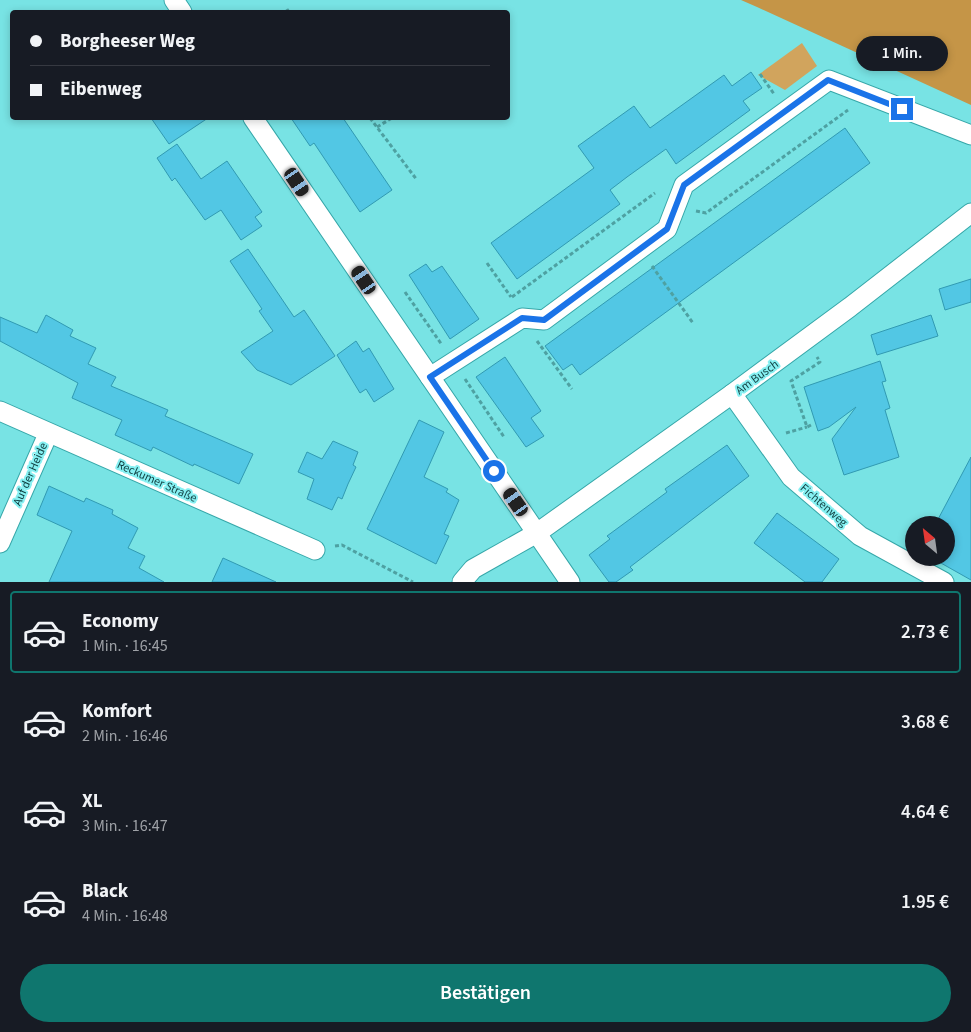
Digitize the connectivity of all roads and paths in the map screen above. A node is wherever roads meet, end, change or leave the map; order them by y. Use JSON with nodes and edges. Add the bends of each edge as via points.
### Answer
{"nodes":[{"id":1,"x":868,"y":96,"type":"junction"},
{"id":2,"x":254,"y":120,"type":"edge"},
{"id":3,"x":372,"y":120,"type":"edge"},
{"id":4,"x":389,"y":120,"type":"edge"},
{"id":5,"x":377,"y":127,"type":"junction"},
{"id":6,"x":971,"y":135,"type":"edge"},
{"id":7,"x":417,"y":180,"type":"dead end"},
{"id":8,"x":655,"y":193,"type":"dead end"},
{"id":9,"x":676,"y":206,"type":"junction"},
{"id":10,"x":971,"y":213,"type":"edge"},
{"id":11,"x":640,"y":249,"type":"junction"},
{"id":12,"x":487,"y":263,"type":"dead end"},
{"id":13,"x":511,"y":297,"type":"junction"},
{"id":14,"x":522,"y":318,"type":"junction"},
{"id":15,"x":693,"y":323,"type":"dead end"},
{"id":16,"x":806,"y":340,"type":"junction"},
{"id":17,"x":430,"y":377,"type":"junction"},
{"id":18,"x":572,"y":389,"type":"dead end"},
{"id":19,"x":732,"y":394,"type":"junction"},
{"id":20,"x":0,"y":411,"type":"edge"},
{"id":21,"x":811,"y":426,"type":"dead end"},
{"id":22,"x":806,"y":427,"type":"junction"},
{"id":23,"x":48,"y":434,"type":"junction"},
{"id":24,"x":780,"y":435,"type":"dead end"},
{"id":25,"x":537,"y":533,"type":"junction"},
{"id":26,"x":0,"y":542,"type":"edge"},
{"id":27,"x":315,"y":550,"type":"joint"},
{"id":28,"x":413,"y":582,"type":"edge"},
{"id":29,"x":462,"y":582,"type":"edge"},
{"id":30,"x":570,"y":582,"type":"edge"},
{"id":31,"x":944,"y":582,"type":"edge"}],
"edges":[{"from":1,"to":6,"type":"street"},
{"from":1,"to":9,"type":"path","via":[[706,213]]},
{"from":1,"to":9,"type":"street","via":[[828,80],[684,185]]},
{"from":2,"to":17,"type":"street"},
{"from":3,"to":5,"type":"path"},
{"from":4,"to":5,"type":"path"},
{"from":5,"to":7,"type":"path"},
{"from":8,"to":13,"type":"path"},
{"from":9,"to":11,"type":"street","via":[[667,229]]},
{"from":10,"to":16,"type":"street","name":"Am Busch"},
{"from":11,"to":14,"type":"street","via":[[544,320]]},
{"from":11,"to":15,"type":"path"},
{"from":12,"to":13,"type":"path"},
{"from":13,"to":14,"type":"path"},
{"from":14,"to":17,"type":"street"},
{"from":14,"to":18,"type":"path"},
{"from":16,"to":19,"type":"street","name":"Am Busch"},
{"from":16,"to":22,"type":"path","via":[[820,362],[791,381]]},
{"from":17,"to":25,"type":"street"},
{"from":19,"to":25,"type":"street","name":"Am Busch"},
{"from":19,"to":31,"type":"street","name":"Fichtenweg","via":[[791,477],[860,536]]},
{"from":20,"to":23,"type":"street","name":"Reckumer Straße"},
{"from":21,"to":22,"type":"path"},
{"from":22,"to":24,"type":"path"},
{"from":23,"to":26,"type":"street","name":"Auf der Heide"},
{"from":23,"to":27,"type":"street","name":"Reckumer Straße"},
{"from":25,"to":29,"type":"street","name":"Am Busch","via":[[474,570]]},
{"from":25,"to":30,"type":"street"},
{"from":27,"to":28,"type":"path","via":[[342,545]]}]}
